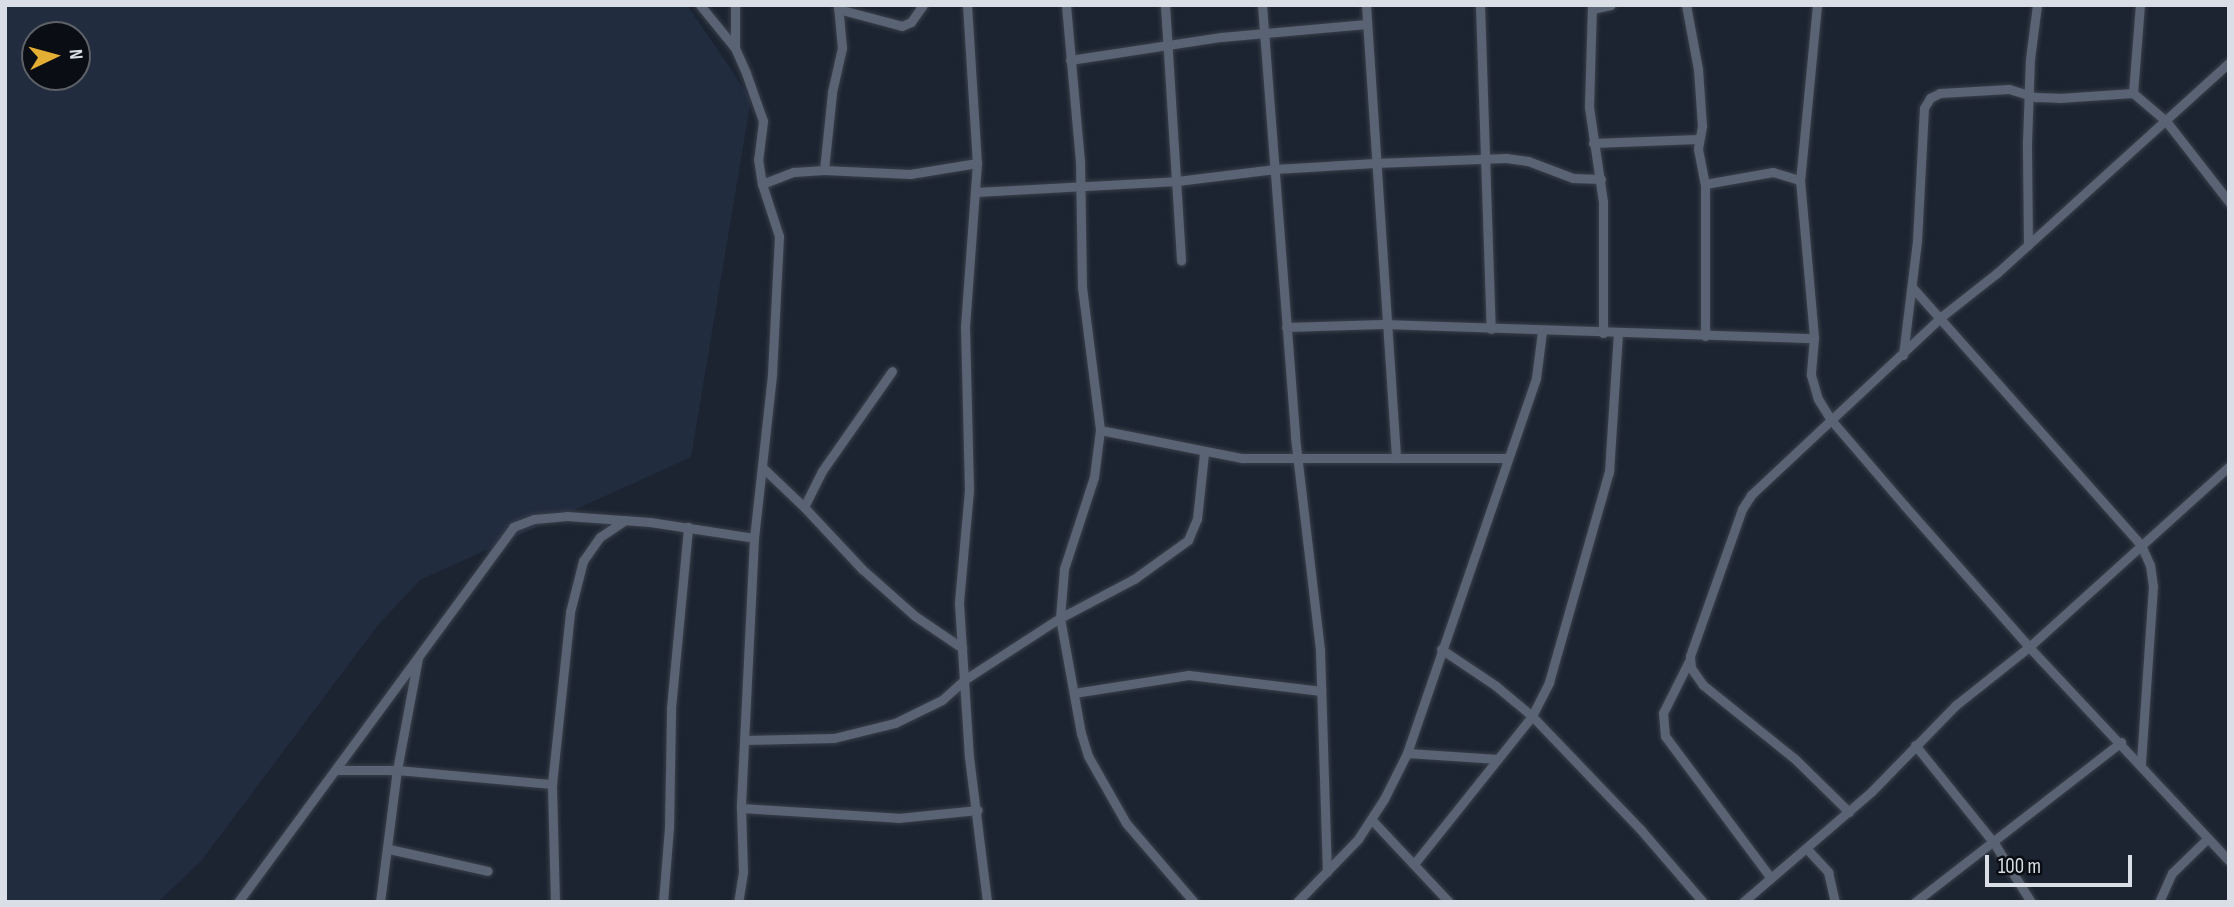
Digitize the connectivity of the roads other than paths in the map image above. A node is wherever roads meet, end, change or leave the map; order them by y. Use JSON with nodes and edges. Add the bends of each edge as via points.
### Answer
{"nodes":[{"id":1,"x":700,"y":5,"type":"edge"},
{"id":2,"x":736,"y":5,"type":"edge"},
{"id":3,"x":923,"y":5,"type":"edge"},
{"id":4,"x":967,"y":5,"type":"edge"},
{"id":5,"x":1066,"y":5,"type":"edge"},
{"id":6,"x":1165,"y":5,"type":"edge"},
{"id":7,"x":1262,"y":5,"type":"edge"},
{"id":8,"x":1366,"y":5,"type":"edge"},
{"id":9,"x":1480,"y":5,"type":"edge"},
{"id":10,"x":1611,"y":5,"type":"edge"},
{"id":11,"x":1686,"y":5,"type":"edge"},
{"id":12,"x":1818,"y":5,"type":"edge"},
{"id":13,"x":2037,"y":5,"type":"edge"},
{"id":14,"x":2140,"y":5,"type":"edge"},
{"id":15,"x":838,"y":7,"type":"edge"},
{"id":16,"x":1592,"y":7,"type":"edge"},
{"id":17,"x":1366,"y":24,"type":"junction"},
{"id":18,"x":1263,"y":34,"type":"junction"},
{"id":19,"x":1170,"y":46,"type":"junction"},
{"id":20,"x":735,"y":48,"type":"junction"},
{"id":21,"x":1070,"y":60,"type":"junction"},
{"id":22,"x":2229,"y":63,"type":"edge"},
{"id":23,"x":2133,"y":93,"type":"junction"},
{"id":24,"x":2029,"y":94,"type":"junction"},
{"id":25,"x":2166,"y":121,"type":"junction"},
{"id":26,"x":1699,"y":139,"type":"junction"},
{"id":27,"x":1593,"y":143,"type":"junction"},
{"id":28,"x":1484,"y":158,"type":"junction"},
{"id":29,"x":977,"y":163,"type":"junction"},
{"id":30,"x":1375,"y":163,"type":"junction"},
{"id":31,"x":1275,"y":169,"type":"junction"},
{"id":32,"x":824,"y":170,"type":"junction"},
{"id":33,"x":1601,"y":178,"type":"junction"},
{"id":34,"x":1800,"y":180,"type":"junction"},
{"id":35,"x":1177,"y":181,"type":"junction"},
{"id":36,"x":762,"y":184,"type":"junction"},
{"id":37,"x":1705,"y":184,"type":"junction"},
{"id":38,"x":1081,"y":187,"type":"junction"},
{"id":39,"x":976,"y":192,"type":"junction"},
{"id":40,"x":2229,"y":202,"type":"edge"},
{"id":41,"x":2028,"y":245,"type":"junction"},
{"id":42,"x":1181,"y":260,"type":"dead end"},
{"id":43,"x":1912,"y":288,"type":"junction"},
{"id":44,"x":1941,"y":317,"type":"junction"},
{"id":45,"x":1385,"y":324,"type":"junction"},
{"id":46,"x":1286,"y":327,"type":"junction"},
{"id":47,"x":1491,"y":329,"type":"junction"},
{"id":48,"x":1542,"y":331,"type":"junction"},
{"id":49,"x":1602,"y":333,"type":"junction"},
{"id":50,"x":1618,"y":334,"type":"junction"},
{"id":51,"x":1705,"y":336,"type":"junction"},
{"id":52,"x":1814,"y":338,"type":"junction"},
{"id":53,"x":1903,"y":355,"type":"junction"},
{"id":54,"x":892,"y":371,"type":"dead end"},
{"id":55,"x":1832,"y":421,"type":"junction"},
{"id":56,"x":1100,"y":430,"type":"junction"},
{"id":57,"x":1204,"y":453,"type":"junction"},
{"id":58,"x":1297,"y":458,"type":"junction"},
{"id":59,"x":1395,"y":458,"type":"junction"},
{"id":60,"x":1507,"y":458,"type":"junction"},
{"id":61,"x":2229,"y":466,"type":"edge"},
{"id":62,"x":762,"y":467,"type":"junction"},
{"id":63,"x":804,"y":507,"type":"junction"},
{"id":64,"x":625,"y":520,"type":"junction"},
{"id":65,"x":688,"y":527,"type":"junction"},
{"id":66,"x":754,"y":538,"type":"junction"},
{"id":67,"x":2141,"y":545,"type":"junction"},
{"id":68,"x":1060,"y":618,"type":"junction"},
{"id":69,"x":2029,"y":647,"type":"junction"},
{"id":70,"x":962,"y":648,"type":"junction"},
{"id":71,"x":1441,"y":649,"type":"junction"},
{"id":72,"x":419,"y":653,"type":"junction"},
{"id":73,"x":1689,"y":662,"type":"junction"},
{"id":74,"x":964,"y":680,"type":"junction"},
{"id":75,"x":1321,"y":691,"type":"junction"},
{"id":76,"x":1074,"y":693,"type":"junction"},
{"id":77,"x":1532,"y":716,"type":"junction"},
{"id":78,"x":745,"y":740,"type":"junction"},
{"id":79,"x":2121,"y":742,"type":"junction"},
{"id":80,"x":1914,"y":746,"type":"junction"},
{"id":81,"x":1407,"y":753,"type":"junction"},
{"id":82,"x":1498,"y":759,"type":"junction"},
{"id":83,"x":2141,"y":764,"type":"junction"},
{"id":84,"x":337,"y":770,"type":"junction"},
{"id":85,"x":397,"y":770,"type":"junction"},
{"id":86,"x":552,"y":784,"type":"junction"},
{"id":87,"x":741,"y":808,"type":"junction"},
{"id":88,"x":978,"y":810,"type":"junction"},
{"id":89,"x":1849,"y":812,"type":"junction"},
{"id":90,"x":1371,"y":819,"type":"junction"},
{"id":91,"x":2208,"y":838,"type":"junction"},
{"id":92,"x":1994,"y":843,"type":"junction"},
{"id":93,"x":1807,"y":848,"type":"junction"},
{"id":94,"x":389,"y":849,"type":"junction"},
{"id":95,"x":2229,"y":861,"type":"edge"},
{"id":96,"x":1413,"y":864,"type":"junction"},
{"id":97,"x":488,"y":871,"type":"dead end"},
{"id":98,"x":1327,"y":872,"type":"junction"},
{"id":99,"x":1771,"y":878,"type":"junction"},
{"id":100,"x":238,"y":902,"type":"edge"},
{"id":101,"x":380,"y":902,"type":"edge"},
{"id":102,"x":555,"y":902,"type":"edge"},
{"id":103,"x":663,"y":902,"type":"edge"},
{"id":104,"x":738,"y":902,"type":"edge"},
{"id":105,"x":987,"y":902,"type":"edge"},
{"id":106,"x":1194,"y":902,"type":"edge"},
{"id":107,"x":1297,"y":902,"type":"edge"},
{"id":108,"x":1449,"y":902,"type":"edge"},
{"id":109,"x":1703,"y":902,"type":"edge"},
{"id":110,"x":1743,"y":902,"type":"edge"},
{"id":111,"x":1835,"y":902,"type":"edge"},
{"id":112,"x":1915,"y":902,"type":"edge"},
{"id":113,"x":2031,"y":902,"type":"edge"},
{"id":114,"x":2159,"y":902,"type":"edge"}],
"edges":[{"from":1,"to":20,"type":"street"},
{"from":2,"to":20,"type":"street"},
{"from":3,"to":15,"type":"street","via":[[911,22],[902,26]]},
{"from":4,"to":29,"type":"street"},
{"from":5,"to":21,"type":"street"},
{"from":6,"to":19,"type":"street"},
{"from":7,"to":18,"type":"street"},
{"from":8,"to":17,"type":"street"},
{"from":9,"to":28,"type":"street"},
{"from":10,"to":16,"type":"street"},
{"from":11,"to":26,"type":"street","via":[[1698,69]]},
{"from":12,"to":34,"type":"street"},
{"from":13,"to":24,"type":"street"},
{"from":14,"to":23,"type":"street"},
{"from":15,"to":32,"type":"street","via":[[842,48]]},
{"from":16,"to":27,"type":"street","via":[[1589,107]]},
{"from":17,"to":18,"type":"street"},
{"from":17,"to":30,"type":"street"},
{"from":18,"to":19,"type":"street"},
{"from":18,"to":31,"type":"street"},
{"from":19,"to":21,"type":"street"},
{"from":19,"to":35,"type":"street"},
{"from":20,"to":36,"type":"street","via":[[763,121],[758,159]]},
{"from":21,"to":38,"type":"street"},
{"from":22,"to":25,"type":"street"},
{"from":23,"to":24,"type":"street","via":[[2059,98]]},
{"from":23,"to":25,"type":"street"},
{"from":24,"to":41,"type":"street"},
{"from":24,"to":43,"type":"street","via":[[2009,89],[1940,93],[1930,98],[1924,108]]},
{"from":25,"to":40,"type":"street"},
{"from":25,"to":41,"type":"street"},
{"from":26,"to":27,"type":"street"},
{"from":26,"to":37,"type":"street"},
{"from":27,"to":33,"type":"street"},
{"from":28,"to":30,"type":"street"},
{"from":28,"to":33,"type":"street","via":[[1528,161],[1558,174]]},
{"from":28,"to":47,"type":"street"},
{"from":29,"to":32,"type":"street","via":[[909,174]]},
{"from":29,"to":39,"type":"street"},
{"from":30,"to":31,"type":"street"},
{"from":30,"to":45,"type":"street"},
{"from":31,"to":35,"type":"street"},
{"from":31,"to":46,"type":"street"},
{"from":32,"to":36,"type":"street","via":[[794,172]]},
{"from":33,"to":49,"type":"street"},
{"from":34,"to":37,"type":"street","via":[[1773,172]]},
{"from":34,"to":52,"type":"street"},
{"from":35,"to":38,"type":"street"},
{"from":35,"to":42,"type":"street"},
{"from":36,"to":62,"type":"street","via":[[779,236]]},
{"from":37,"to":51,"type":"street"},
{"from":38,"to":39,"type":"street"},
{"from":38,"to":56,"type":"street","via":[[1082,287]]},
{"from":39,"to":70,"type":"street","via":[[965,327],[969,474],[959,603]]},
{"from":41,"to":44,"type":"street"},
{"from":43,"to":44,"type":"street"},
{"from":43,"to":53,"type":"street"},
{"from":44,"to":53,"type":"street"},
{"from":44,"to":67,"type":"street"},
{"from":45,"to":46,"type":"street"},
{"from":45,"to":47,"type":"street"},
{"from":45,"to":59,"type":"street"},
{"from":46,"to":58,"type":"street"},
{"from":47,"to":48,"type":"street"},
{"from":48,"to":49,"type":"street"},
{"from":48,"to":60,"type":"street","via":[[1536,379]]},
{"from":49,"to":50,"type":"street"},
{"from":50,"to":51,"type":"street"},
{"from":50,"to":77,"type":"street","via":[[1609,472],[1549,682]]},
{"from":51,"to":52,"type":"street"},
{"from":52,"to":55,"type":"street","via":[[1813,387]]},
{"from":53,"to":55,"type":"street"},
{"from":54,"to":63,"type":"street","via":[[827,462]]},
{"from":55,"to":69,"type":"street"},
{"from":55,"to":73,"type":"street","via":[[1751,495],[1742,509]]},
{"from":56,"to":57,"type":"street"},
{"from":56,"to":68,"type":"street","via":[[1094,477],[1064,569]]},
{"from":57,"to":58,"type":"street"},
{"from":57,"to":68,"type":"street","via":[[1197,519],[1188,540],[1134,579]]},
{"from":58,"to":59,"type":"street"},
{"from":58,"to":75,"type":"street"},
{"from":59,"to":60,"type":"street"},
{"from":60,"to":71,"type":"street"},
{"from":61,"to":67,"type":"street"},
{"from":62,"to":63,"type":"street"},
{"from":62,"to":66,"type":"street"},
{"from":63,"to":70,"type":"street","via":[[862,569],[937,634]]},
{"from":64,"to":65,"type":"street"},
{"from":64,"to":72,"type":"street","via":[[567,516],[534,519],[513,527]]},
{"from":64,"to":86,"type":"street","via":[[600,537],[583,561],[570,612]]},
{"from":65,"to":66,"type":"street"},
{"from":65,"to":103,"type":"street","via":[[671,708]]},
{"from":66,"to":78,"type":"street"},
{"from":67,"to":69,"type":"street"},
{"from":67,"to":83,"type":"street","via":[[2153,586]]},
{"from":68,"to":74,"type":"street"},
{"from":68,"to":76,"type":"street"},
{"from":69,"to":79,"type":"street"},
{"from":69,"to":80,"type":"street","via":[[1956,705]]},
{"from":70,"to":74,"type":"street"},
{"from":71,"to":77,"type":"street"},
{"from":71,"to":81,"type":"street"},
{"from":72,"to":84,"type":"street"},
{"from":72,"to":85,"type":"street"},
{"from":73,"to":89,"type":"street","via":[[1694,677],[1795,759]]},
{"from":73,"to":99,"type":"street","via":[[1663,713],[1665,736]]},
{"from":74,"to":78,"type":"street","via":[[942,700],[895,723],[834,738]]},
{"from":74,"to":88,"type":"street"},
{"from":75,"to":76,"type":"street","via":[[1189,675]]},
{"from":75,"to":98,"type":"street"},
{"from":76,"to":106,"type":"street","via":[[1081,733],[1100,779],[1126,823]]},
{"from":77,"to":82,"type":"street"},
{"from":77,"to":109,"type":"street","via":[[1642,830]]},
{"from":78,"to":87,"type":"street"},
{"from":79,"to":83,"type":"street"},
{"from":79,"to":92,"type":"street"},
{"from":80,"to":89,"type":"street"},
{"from":80,"to":92,"type":"street"},
{"from":81,"to":82,"type":"street"},
{"from":81,"to":90,"type":"street"},
{"from":82,"to":96,"type":"street"},
{"from":83,"to":91,"type":"street"},
{"from":84,"to":85,"type":"street"},
{"from":84,"to":100,"type":"street"},
{"from":85,"to":86,"type":"street"},
{"from":85,"to":94,"type":"street"},
{"from":86,"to":102,"type":"street"},
{"from":87,"to":88,"type":"street","via":[[898,818]]},
{"from":87,"to":104,"type":"street","via":[[743,872]]},
{"from":88,"to":105,"type":"street"},
{"from":89,"to":93,"type":"street"},
{"from":90,"to":96,"type":"street"},
{"from":90,"to":98,"type":"street"},
{"from":91,"to":95,"type":"street"},
{"from":91,"to":114,"type":"street","via":[[2172,873]]},
{"from":92,"to":112,"type":"street"},
{"from":92,"to":113,"type":"street"},
{"from":93,"to":99,"type":"street"},
{"from":93,"to":111,"type":"street","via":[[1828,872]]},
{"from":94,"to":97,"type":"street"},
{"from":94,"to":101,"type":"street"},
{"from":96,"to":108,"type":"street"},
{"from":98,"to":107,"type":"street"},
{"from":99,"to":110,"type":"street"}]}
